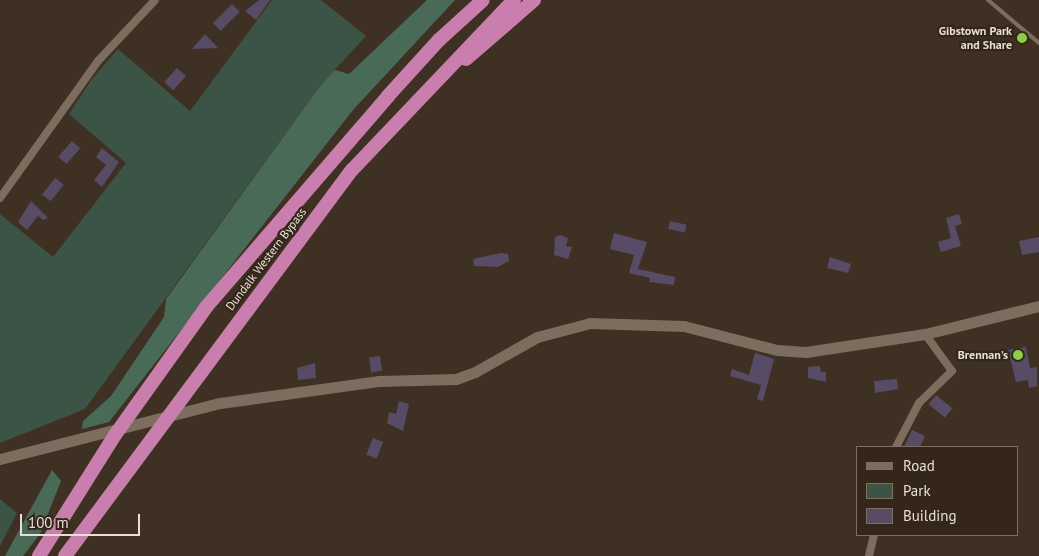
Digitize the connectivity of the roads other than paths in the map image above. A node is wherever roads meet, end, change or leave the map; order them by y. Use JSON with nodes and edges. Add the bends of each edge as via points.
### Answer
{"nodes":[{"id":1,"x":155,"y":0,"type":"edge"},
{"id":2,"x":474,"y":0,"type":"edge"},
{"id":3,"x":483,"y":0,"type":"edge"},
{"id":4,"x":514,"y":0,"type":"edge"},
{"id":5,"x":534,"y":0,"type":"edge"},
{"id":6,"x":988,"y":0,"type":"edge"},
{"id":7,"x":439,"y":40,"type":"junction"},
{"id":8,"x":1039,"y":44,"type":"edge"},
{"id":9,"x":420,"y":94,"type":"junction"},
{"id":10,"x":0,"y":198,"type":"edge"},
{"id":11,"x":1039,"y":306,"type":"edge"},
{"id":12,"x":926,"y":334,"type":"junction"},
{"id":13,"x":897,"y":446,"type":"edge"},
{"id":14,"x":0,"y":459,"type":"edge"},
{"id":15,"x":874,"y":536,"type":"edge"},
{"id":16,"x":39,"y":556,"type":"edge"},
{"id":17,"x":65,"y":556,"type":"edge"},
{"id":18,"x":869,"y":556,"type":"edge"}],
"edges":[{"from":1,"to":10,"type":"street","via":[[98,61]]},
{"from":2,"to":7,"type":"highway"},
{"from":3,"to":7,"type":"highway","name":"Dundalk Western Bypass"},
{"from":4,"to":9,"type":"highway","name":"Dundalk Western Bypass"},
{"from":5,"to":9,"type":"highway"},
{"from":6,"to":8,"type":"lane"},
{"from":7,"to":16,"type":"highway","name":"Dundalk Western Bypass","via":[[207,306],[115,435]]},
{"from":9,"to":17,"type":"highway","name":"Dundalk Western Bypass","via":[[352,170]]},
{"from":11,"to":12,"type":"street"},
{"from":12,"to":13,"type":"street","via":[[952,371],[919,403]]},
{"from":12,"to":14,"type":"street","via":[[806,352],[777,350],[677,325],[590,323],[536,337],[475,372],[456,379],[379,381],[220,403]]},
{"from":15,"to":18,"type":"street"}]}
